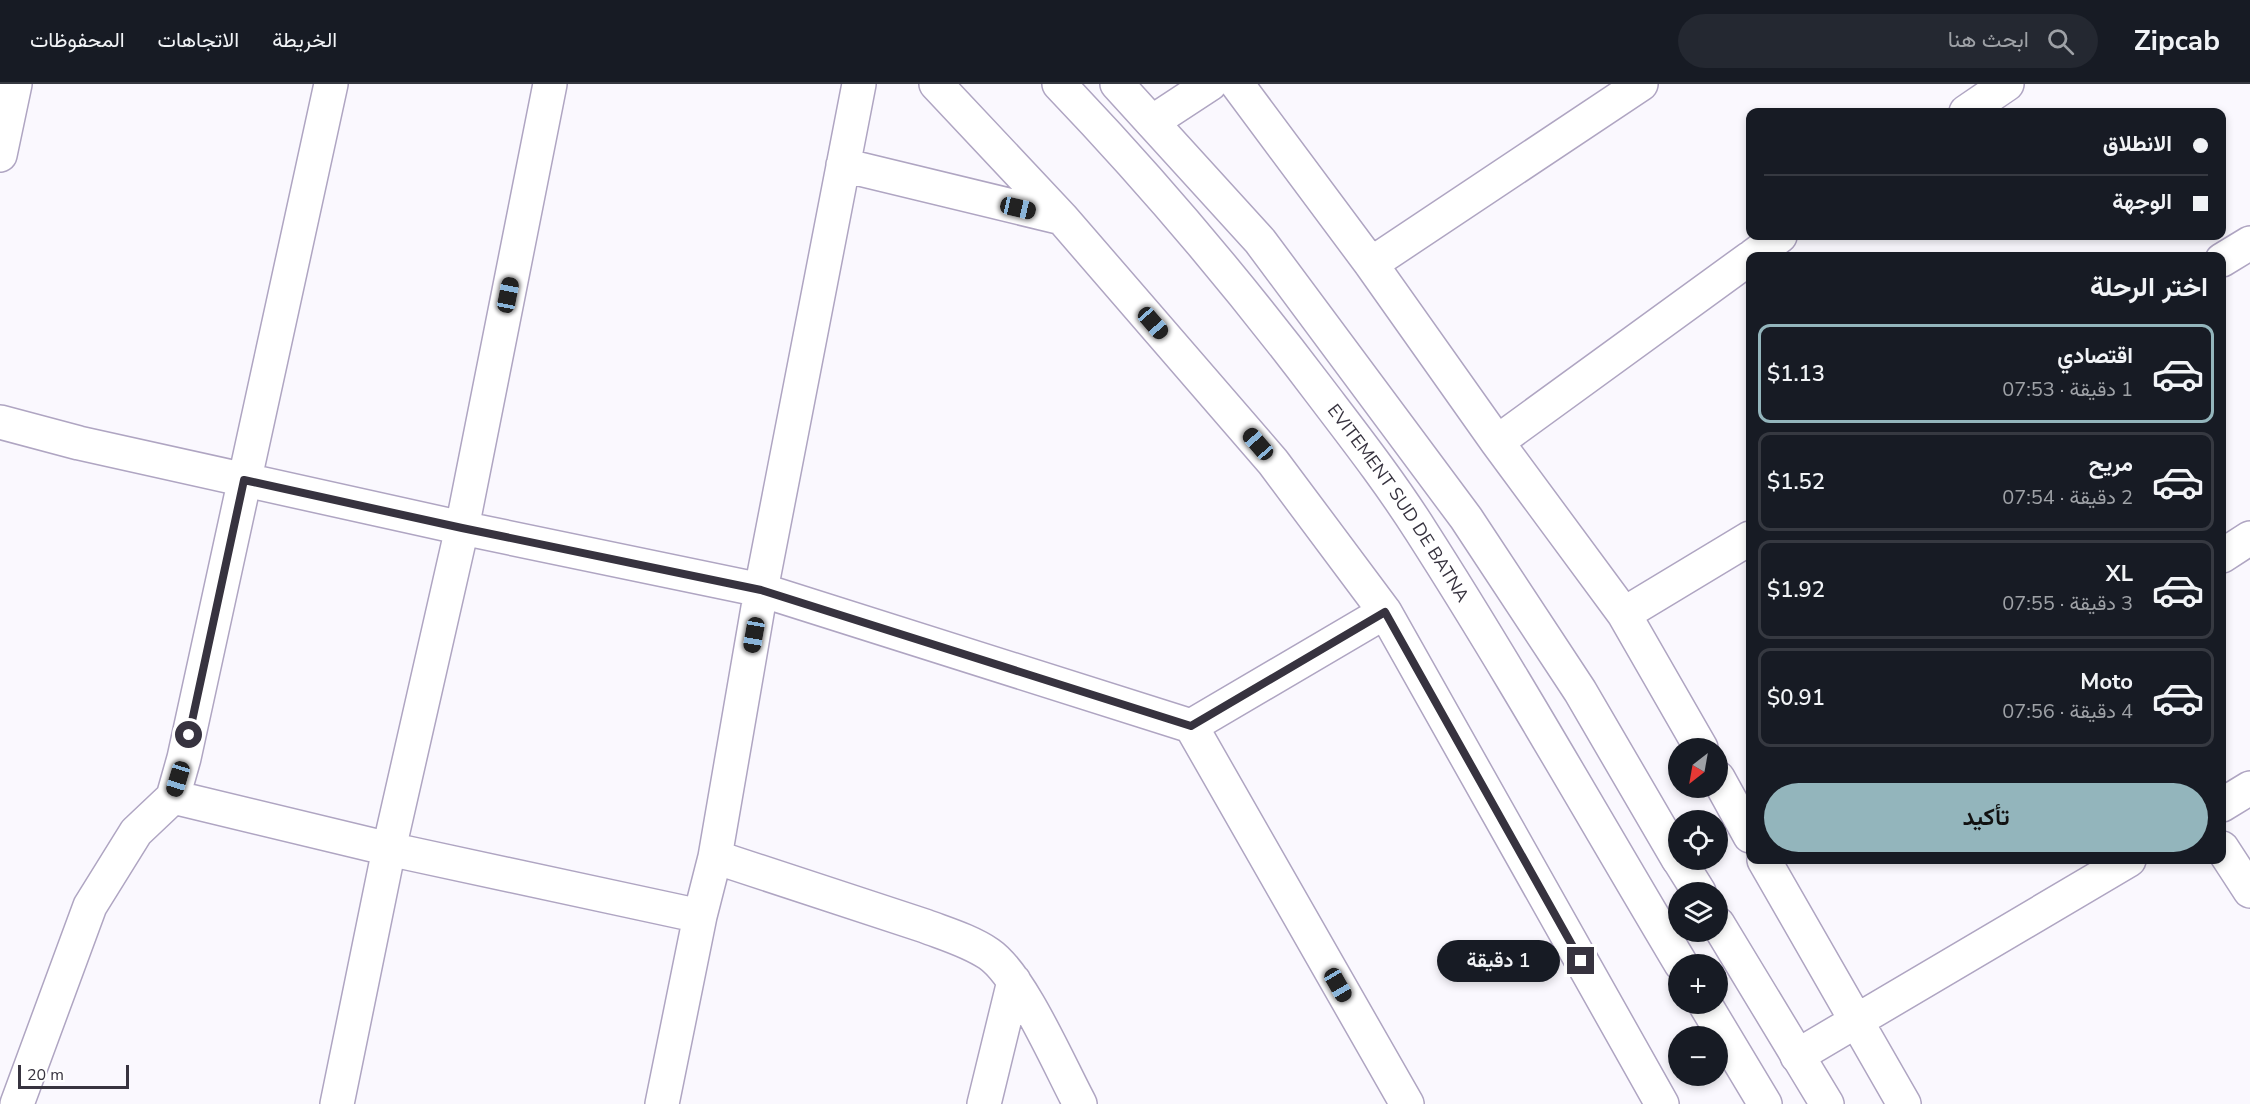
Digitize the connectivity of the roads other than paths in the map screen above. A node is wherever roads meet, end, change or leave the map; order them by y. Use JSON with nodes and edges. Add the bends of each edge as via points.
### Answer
{"nodes":[{"id":1,"x":15,"y":84,"type":"edge"},
{"id":2,"x":331,"y":84,"type":"edge"},
{"id":3,"x":550,"y":84,"type":"edge"},
{"id":4,"x":859,"y":84,"type":"edge"},
{"id":5,"x":936,"y":84,"type":"edge"},
{"id":6,"x":1059,"y":84,"type":"edge"},
{"id":7,"x":1117,"y":84,"type":"edge"},
{"id":8,"x":1210,"y":84,"type":"edge"},
{"id":9,"x":1237,"y":84,"type":"edge"},
{"id":10,"x":1641,"y":84,"type":"edge"},
{"id":11,"x":2007,"y":84,"type":"edge"},
{"id":12,"x":1972,"y":108,"type":"edge"},
{"id":13,"x":1152,"y":122,"type":"junction"},
{"id":14,"x":0,"y":155,"type":"edge"},
{"id":15,"x":843,"y":165,"type":"junction"},
{"id":16,"x":1062,"y":218,"type":"junction"},
{"id":17,"x":1775,"y":240,"type":"edge"},
{"id":18,"x":2250,"y":243,"type":"edge"},
{"id":19,"x":1759,"y":252,"type":"edge"},
{"id":20,"x":2226,"y":258,"type":"edge"},
{"id":21,"x":1746,"y":261,"type":"edge"},
{"id":22,"x":1371,"y":264,"type":"junction"},
{"id":23,"x":0,"y":422,"type":"edge"},
{"id":24,"x":1497,"y":442,"type":"junction"},
{"id":25,"x":244,"y":480,"type":"junction"},
{"id":26,"x":462,"y":528,"type":"junction"},
{"id":27,"x":2250,"y":538,"type":"edge"},
{"id":28,"x":1746,"y":540,"type":"edge"},
{"id":29,"x":2226,"y":553,"type":"edge"},
{"id":30,"x":761,"y":590,"type":"junction"},
{"id":31,"x":1385,"y":612,"type":"junction"},
{"id":32,"x":1624,"y":614,"type":"junction"},
{"id":33,"x":1191,"y":726,"type":"junction"},
{"id":34,"x":1695,"y":738,"type":"edge"},
{"id":35,"x":2250,"y":788,"type":"edge"},
{"id":36,"x":1728,"y":796,"type":"edge"},
{"id":37,"x":173,"y":797,"type":"junction"},
{"id":38,"x":2226,"y":803,"type":"edge"},
{"id":39,"x":1746,"y":829,"type":"edge"},
{"id":40,"x":1668,"y":840,"type":"edge"},
{"id":41,"x":389,"y":849,"type":"junction"},
{"id":42,"x":2226,"y":854,"type":"edge"},
{"id":43,"x":715,"y":857,"type":"junction"},
{"id":44,"x":1766,"y":864,"type":"edge"},
{"id":45,"x":2112,"y":864,"type":"edge"},
{"id":46,"x":2087,"y":870,"type":"edge"},
{"id":47,"x":2250,"y":891,"type":"edge"},
{"id":48,"x":700,"y":916,"type":"junction"},
{"id":49,"x":1728,"y":941,"type":"edge"},
{"id":50,"x":1676,"y":954,"type":"edge"},
{"id":51,"x":1014,"y":981,"type":"junction"},
{"id":52,"x":1711,"y":1014,"type":"edge"},
{"id":53,"x":1856,"y":1022,"type":"junction"},
{"id":54,"x":1797,"y":1056,"type":"junction"},
{"id":55,"x":17,"y":1104,"type":"edge"},
{"id":56,"x":337,"y":1104,"type":"edge"},
{"id":57,"x":662,"y":1104,"type":"edge"},
{"id":58,"x":984,"y":1104,"type":"edge"},
{"id":59,"x":1080,"y":1104,"type":"edge"},
{"id":60,"x":1407,"y":1104,"type":"edge"},
{"id":61,"x":1662,"y":1104,"type":"edge"},
{"id":62,"x":1765,"y":1104,"type":"edge"},
{"id":63,"x":1827,"y":1104,"type":"edge"},
{"id":64,"x":1904,"y":1104,"type":"edge"}],
"edges":[{"from":1,"to":14,"type":"main road"},
{"from":2,"to":25,"type":"main road"},
{"from":3,"to":26,"type":"main road"},
{"from":4,"to":15,"type":"main road"},
{"from":5,"to":16,"type":"main road"},
{"from":6,"to":50,"type":"main road","name":"EVITEMENT SUD DE BATNA","via":[[1156,189],[1269,326],[1369,457],[1420,529]]},
{"from":7,"to":13,"type":"main road"},
{"from":8,"to":13,"type":"main road"},
{"from":9,"to":22,"type":"main road"},
{"from":10,"to":22,"type":"main road"},
{"from":11,"to":12,"type":"main road"},
{"from":13,"to":40,"type":"main road","via":[[1260,241],[1466,518],[1580,691]]},
{"from":15,"to":16,"type":"main road"},
{"from":15,"to":30,"type":"main road"},
{"from":16,"to":31,"type":"main road","via":[[1274,462]]},
{"from":17,"to":19,"type":"main road"},
{"from":18,"to":20,"type":"main road"},
{"from":21,"to":24,"type":"main road"},
{"from":22,"to":24,"type":"main road"},
{"from":23,"to":25,"type":"main road"},
{"from":24,"to":32,"type":"main road"},
{"from":25,"to":26,"type":"main road"},
{"from":25,"to":37,"type":"main road"},
{"from":26,"to":30,"type":"main road"},
{"from":26,"to":41,"type":"main road"},
{"from":27,"to":29,"type":"main road"},
{"from":28,"to":32,"type":"main road"},
{"from":30,"to":33,"type":"main road"},
{"from":30,"to":43,"type":"main road"},
{"from":31,"to":33,"type":"main road"},
{"from":31,"to":61,"type":"main road"},
{"from":32,"to":34,"type":"main road"},
{"from":33,"to":60,"type":"main road"},
{"from":35,"to":38,"type":"main road"},
{"from":36,"to":39,"type":"main road"},
{"from":37,"to":41,"type":"main road"},
{"from":37,"to":55,"type":"main road","via":[[136,832],[90,906]]},
{"from":41,"to":48,"type":"main road"},
{"from":41,"to":56,"type":"main road"},
{"from":42,"to":47,"type":"main road"},
{"from":43,"to":48,"type":"main road"},
{"from":43,"to":51,"type":"main road","via":[[955,937],[989,954]]},
{"from":44,"to":53,"type":"main road"},
{"from":45,"to":46,"type":"main road"},
{"from":46,"to":53,"type":"main road"},
{"from":48,"to":57,"type":"main road"},
{"from":49,"to":54,"type":"main road"},
{"from":51,"to":58,"type":"main road"},
{"from":51,"to":59,"type":"main road"},
{"from":52,"to":62,"type":"main road"},
{"from":53,"to":54,"type":"main road"},
{"from":53,"to":64,"type":"main road"},
{"from":54,"to":63,"type":"main road"}]}
